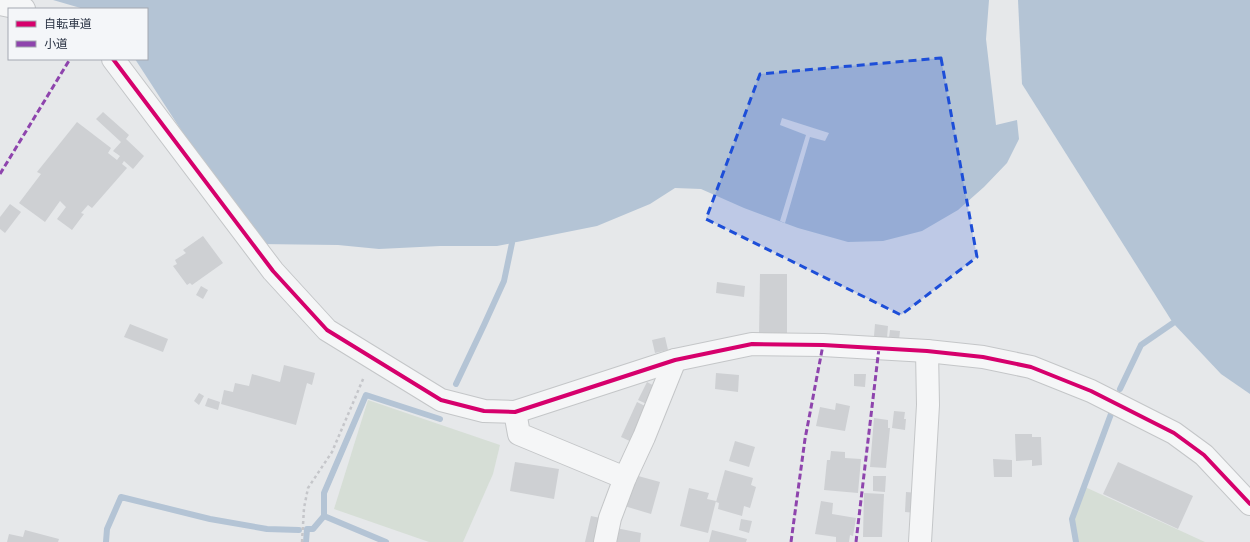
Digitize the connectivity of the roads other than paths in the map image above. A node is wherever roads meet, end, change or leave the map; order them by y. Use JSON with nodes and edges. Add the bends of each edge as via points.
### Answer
{"nodes":[{"id":1,"x":0,"y":4,"type":"edge"},
{"id":2,"x":19,"y":8,"type":"edge"},
{"id":3,"x":114,"y":60,"type":"edge"},
{"id":4,"x":927,"y":351,"type":"junction"},
{"id":5,"x":675,"y":360,"type":"junction"},
{"id":6,"x":515,"y":412,"type":"junction"},
{"id":7,"x":625,"y":478,"type":"junction"},
{"id":8,"x":1250,"y":504,"type":"edge"},
{"id":9,"x":606,"y":542,"type":"edge"},
{"id":10,"x":920,"y":542,"type":"edge"}],
"edges":[{"from":1,"to":2,"type":"street"},
{"from":3,"to":6,"type":"street","via":[[273,271],[327,330],[441,400],[484,411]]},
{"from":4,"to":5,"type":"street","via":[[752,344]]},
{"from":4,"to":8,"type":"street","via":[[984,357],[1032,367],[1091,391],[1174,433],[1204,456]]},
{"from":4,"to":10,"type":"street","via":[[928,406]]},
{"from":5,"to":6,"type":"street"},
{"from":5,"to":7,"type":"street"},
{"from":6,"to":7,"type":"street","via":[[519,434]]},
{"from":7,"to":9,"type":"street","via":[[610,518]]}]}
